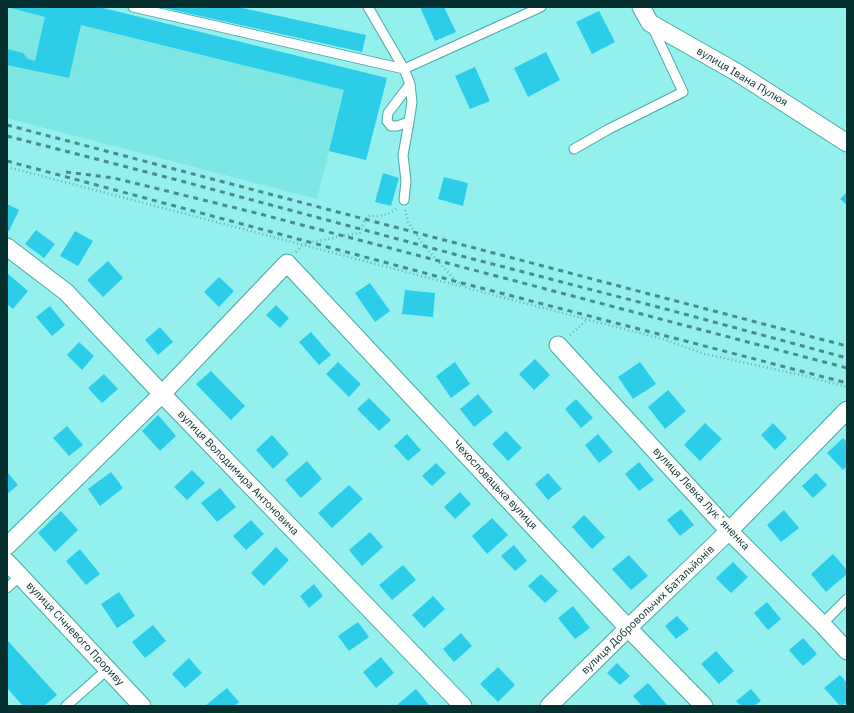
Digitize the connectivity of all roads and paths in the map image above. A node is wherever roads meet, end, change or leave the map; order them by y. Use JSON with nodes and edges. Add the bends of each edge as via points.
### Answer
{"nodes":[{"id":1,"x":133,"y":7,"type":"edge"},
{"id":2,"x":368,"y":7,"type":"edge"},
{"id":3,"x":541,"y":7,"type":"edge"},
{"id":4,"x":641,"y":7,"type":"edge"},
{"id":5,"x":650,"y":23,"type":"junction"},
{"id":6,"x":404,"y":69,"type":"junction"},
{"id":7,"x":410,"y":84,"type":"junction"},
{"id":8,"x":409,"y":122,"type":"junction"},
{"id":9,"x":847,"y":143,"type":"edge"},
{"id":10,"x":574,"y":149,"type":"dead end"},
{"id":11,"x":7,"y":166,"type":"edge"},
{"id":12,"x":404,"y":200,"type":"junction"},
{"id":13,"x":305,"y":244,"type":"junction"},
{"id":14,"x":7,"y":247,"type":"edge"},
{"id":15,"x":287,"y":264,"type":"junction"},
{"id":16,"x":467,"y":288,"type":"junction"},
{"id":17,"x":588,"y":320,"type":"junction"},
{"id":18,"x":558,"y":344,"type":"joint"},
{"id":19,"x":847,"y":387,"type":"edge"},
{"id":20,"x":162,"y":394,"type":"junction"},
{"id":21,"x":847,"y":410,"type":"edge"},
{"id":22,"x":728,"y":531,"type":"junction"},
{"id":23,"x":7,"y":546,"type":"edge"},
{"id":24,"x":7,"y":562,"type":"edge"},
{"id":25,"x":20,"y":576,"type":"junction"},
{"id":26,"x":7,"y":588,"type":"edge"},
{"id":27,"x":847,"y":599,"type":"edge"},
{"id":28,"x":822,"y":624,"type":"junction"},
{"id":29,"x":628,"y":628,"type":"junction"},
{"id":30,"x":847,"y":651,"type":"edge"},
{"id":31,"x":108,"y":669,"type":"junction"},
{"id":32,"x":66,"y":706,"type":"edge"},
{"id":33,"x":142,"y":706,"type":"edge"},
{"id":34,"x":463,"y":706,"type":"edge"},
{"id":35,"x":549,"y":706,"type":"edge"},
{"id":36,"x":704,"y":706,"type":"edge"}],
"edges":[{"from":1,"to":6,"type":"lane"},
{"from":2,"to":6,"type":"lane"},
{"from":3,"to":6,"type":"lane"},
{"from":4,"to":5,"type":"street"},
{"from":5,"to":9,"type":"street","name":"вулиця Івана Пулюя","via":[[738,72]]},
{"from":5,"to":10,"type":"lane","via":[[683,92]]},
{"from":6,"to":7,"type":"lane"},
{"from":7,"to":8,"type":"lane","via":[[412,102]]},
{"from":7,"to":8,"type":"lane","via":[[388,113],[387,120],[391,126]]},
{"from":8,"to":12,"type":"lane","via":[[403,155],[406,181]]},
{"from":11,"to":13,"type":"path"},
{"from":12,"to":13,"type":"path","via":[[390,213],[369,216],[365,219],[360,233]]},
{"from":12,"to":16,"type":"path","via":[[406,216],[424,246],[456,281]]},
{"from":13,"to":15,"type":"path"},
{"from":13,"to":16,"type":"path"},
{"from":14,"to":20,"type":"street","name":"вулиця Володимира Антоновича","via":[[66,292]]},
{"from":15,"to":20,"type":"street"},
{"from":15,"to":29,"type":"street","name":"Чехословацька вулиця"},
{"from":16,"to":17,"type":"path"},
{"from":17,"to":18,"type":"path"},
{"from":17,"to":19,"type":"path","via":[[666,340],[705,354]]},
{"from":18,"to":22,"type":"street","name":"вулиця Левка Лукʼяненка"},
{"from":20,"to":23,"type":"street"},
{"from":20,"to":34,"type":"street","name":"вулиця Володимира Антоновича"},
{"from":21,"to":22,"type":"street","name":"вулиця Добровольчих Батальйонів"},
{"from":22,"to":28,"type":"street","name":"вулиця Левка Лукʼяненка"},
{"from":22,"to":29,"type":"street","name":"вулиця Добровольчих Батальйонів"},
{"from":24,"to":25,"type":"street","name":"вулиця Січневого Прориву"},
{"from":25,"to":26,"type":"lane"},
{"from":25,"to":31,"type":"street","name":"вулиця Січневого Прориву"},
{"from":27,"to":28,"type":"lane"},
{"from":28,"to":30,"type":"street","name":"вулиця Левка Лукʼяненка"},
{"from":29,"to":35,"type":"street","name":"вулиця Добровольчих Батальйонів"},
{"from":29,"to":36,"type":"street","name":"Чехословацька вулиця"},
{"from":31,"to":32,"type":"lane"},
{"from":31,"to":33,"type":"street","name":"вулиця Січневого Прориву"}]}
